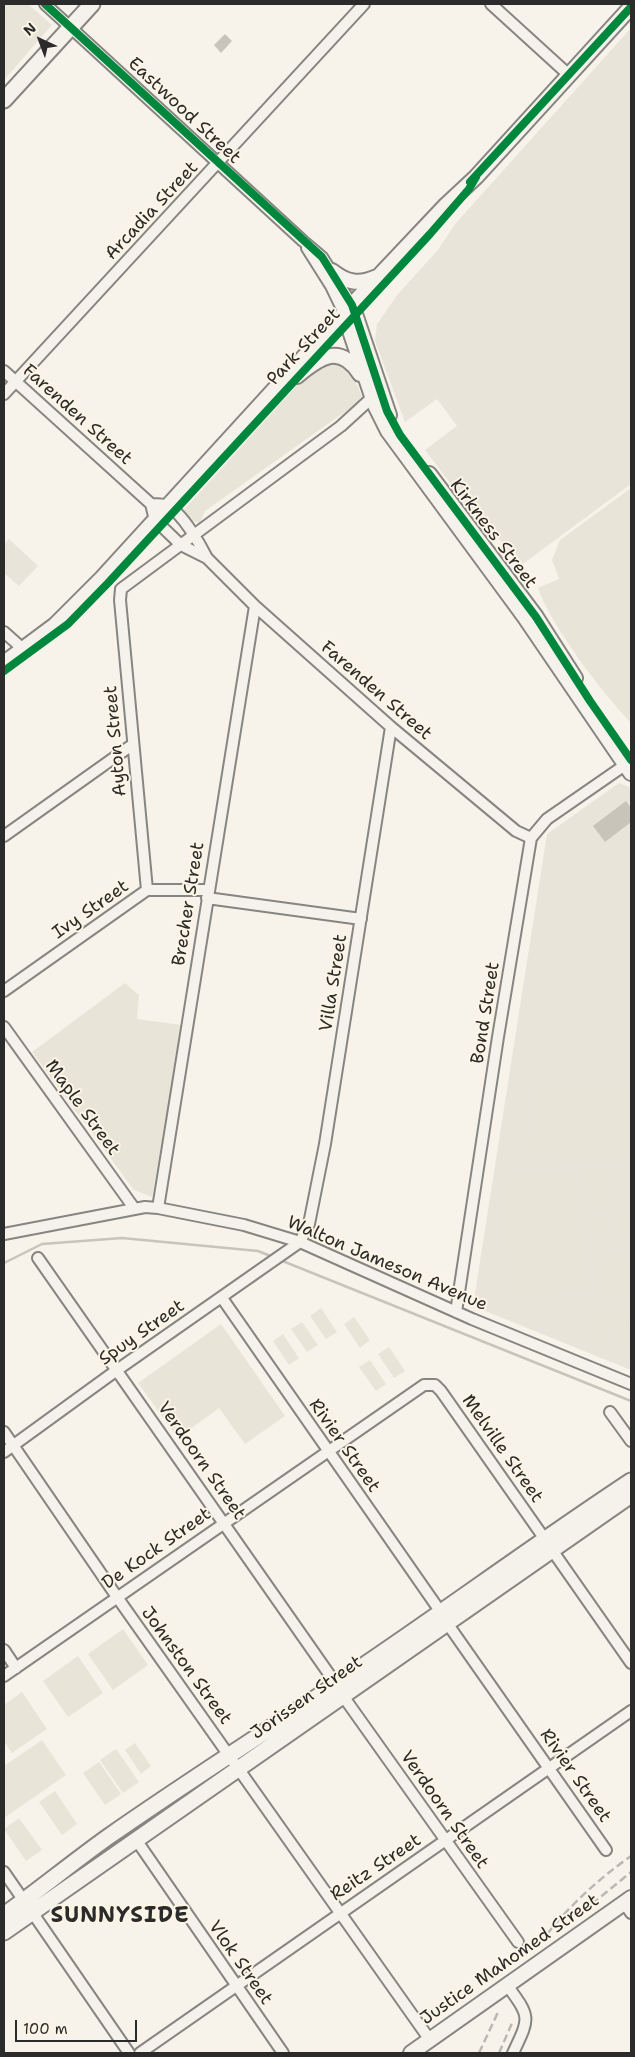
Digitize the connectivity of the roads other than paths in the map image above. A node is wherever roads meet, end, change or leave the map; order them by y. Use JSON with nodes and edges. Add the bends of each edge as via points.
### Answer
{"nodes":[{"id":1,"x":45,"y":4,"type":"edge"},
{"id":2,"x":92,"y":4,"type":"edge"},
{"id":3,"x":364,"y":4,"type":"edge"},
{"id":4,"x":491,"y":4,"type":"edge"},
{"id":5,"x":631,"y":7,"type":"edge"},
{"id":6,"x":71,"y":27,"type":"junction"},
{"id":7,"x":570,"y":76,"type":"junction"},
{"id":8,"x":4,"y":100,"type":"edge"},
{"id":9,"x":218,"y":163,"type":"junction"},
{"id":10,"x":476,"y":177,"type":"junction"},
{"id":11,"x":303,"y":241,"type":"junction"},
{"id":12,"x":332,"y":271,"type":"junction"},
{"id":13,"x":379,"y":276,"type":"junction"},
{"id":14,"x":350,"y":314,"type":"junction"},
{"id":15,"x":4,"y":371,"type":"edge"},
{"id":16,"x":297,"y":376,"type":"junction"},
{"id":17,"x":16,"y":382,"type":"junction"},
{"id":18,"x":374,"y":392,"type":"junction"},
{"id":19,"x":4,"y":394,"type":"edge"},
{"id":20,"x":151,"y":504,"type":"junction"},
{"id":21,"x":170,"y":509,"type":"junction"},
{"id":22,"x":158,"y":523,"type":"junction"},
{"id":23,"x":195,"y":536,"type":"junction"},
{"id":24,"x":181,"y":545,"type":"junction"},
{"id":25,"x":207,"y":558,"type":"junction"},
{"id":26,"x":255,"y":606,"type":"junction"},
{"id":27,"x":4,"y":632,"type":"edge"},
{"id":28,"x":23,"y":649,"type":"junction"},
{"id":29,"x":4,"y":663,"type":"edge"},
{"id":30,"x":554,"y":663,"type":"junction"},
{"id":31,"x":4,"y":671,"type":"edge"},
{"id":32,"x":574,"y":677,"type":"junction"},
{"id":33,"x":583,"y":705,"type":"junction"},
{"id":34,"x":390,"y":727,"type":"junction"},
{"id":35,"x":132,"y":745,"type":"junction"},
{"id":36,"x":629,"y":763,"type":"edge"},
{"id":37,"x":4,"y":836,"type":"edge"},
{"id":38,"x":531,"y":838,"type":"junction"},
{"id":39,"x":147,"y":890,"type":"junction"},
{"id":40,"x":207,"y":894,"type":"junction"},
{"id":41,"x":361,"y":919,"type":"junction"},
{"id":42,"x":4,"y":991,"type":"edge"},
{"id":43,"x":4,"y":1028,"type":"edge"},
{"id":44,"x":134,"y":1208,"type":"junction"},
{"id":45,"x":158,"y":1208,"type":"junction"},
{"id":46,"x":4,"y":1234,"type":"edge"},
{"id":47,"x":300,"y":1242,"type":"junction"},
{"id":48,"x":38,"y":1258,"type":"dead end"},
{"id":49,"x":222,"y":1298,"type":"junction"},
{"id":50,"x":456,"y":1312,"type":"junction"},
{"id":51,"x":117,"y":1370,"type":"junction"},
{"id":52,"x":429,"y":1384,"type":"joint"},
{"id":53,"x":631,"y":1384,"type":"edge"},
{"id":54,"x":610,"y":1412,"type":"dead end"},
{"id":55,"x":4,"y":1432,"type":"edge"},
{"id":56,"x":631,"y":1441,"type":"edge"},
{"id":57,"x":13,"y":1446,"type":"junction"},
{"id":58,"x":328,"y":1450,"type":"junction"},
{"id":59,"x":4,"y":1452,"type":"edge"},
{"id":60,"x":631,"y":1481,"type":"edge"},
{"id":61,"x":631,"y":1494,"type":"edge"},
{"id":62,"x":224,"y":1522,"type":"junction"},
{"id":63,"x":548,"y":1544,"type":"junction"},
{"id":64,"x":117,"y":1597,"type":"junction"},
{"id":65,"x":443,"y":1617,"type":"junction"},
{"id":66,"x":4,"y":1650,"type":"edge"},
{"id":67,"x":631,"y":1663,"type":"edge"},
{"id":68,"x":16,"y":1668,"type":"junction"},
{"id":69,"x":4,"y":1676,"type":"edge"},
{"id":70,"x":340,"y":1690,"type":"junction"},
{"id":71,"x":631,"y":1712,"type":"edge"},
{"id":72,"x":234,"y":1761,"type":"junction"},
{"id":73,"x":550,"y":1768,"type":"junction"},
{"id":74,"x":446,"y":1840,"type":"junction"},
{"id":75,"x":137,"y":1841,"type":"junction"},
{"id":76,"x":606,"y":1850,"type":"dead end"},
{"id":77,"x":4,"y":1872,"type":"edge"},
{"id":78,"x":629,"y":1904,"type":"edge"},
{"id":79,"x":28,"y":1907,"type":"junction"},
{"id":80,"x":341,"y":1912,"type":"junction"},
{"id":81,"x":4,"y":1915,"type":"edge"},
{"id":82,"x":4,"y":1932,"type":"edge"},
{"id":83,"x":518,"y":1942,"type":"dead end"},
{"id":84,"x":507,"y":1985,"type":"junction"},
{"id":85,"x":236,"y":1986,"type":"junction"},
{"id":86,"x":430,"y":2040,"type":"junction"},
{"id":87,"x":130,"y":2053,"type":"edge"},
{"id":88,"x":140,"y":2053,"type":"edge"},
{"id":89,"x":283,"y":2053,"type":"edge"},
{"id":90,"x":411,"y":2053,"type":"edge"},
{"id":91,"x":513,"y":2053,"type":"edge"}],
"edges":[{"from":1,"to":6,"type":"street","name":"Eastwood Street"},
{"from":2,"to":6,"type":"main road"},
{"from":3,"to":9,"type":"street","name":"Arcadia Street"},
{"from":4,"to":7,"type":"street"},
{"from":5,"to":7,"type":"street","name":"Park Street"},
{"from":6,"to":8,"type":"main road"},
{"from":6,"to":9,"type":"street","name":"Eastwood Street"},
{"from":7,"to":10,"type":"street","name":"Park Street"},
{"from":9,"to":11,"type":"street","name":"Eastwood Street"},
{"from":9,"to":17,"type":"street","name":"Arcadia Street"},
{"from":10,"to":13,"type":"street","name":"Park Street"},
{"from":10,"to":14,"type":"street","name":"Park Street","via":[[430,234]]},
{"from":11,"to":12,"type":"street","name":"Eastwood Street","via":[[320,254]]},
{"from":11,"to":14,"type":"street","name":"Eastwood Street"},
{"from":12,"to":13,"type":"street","via":[[354,283],[367,282]]},
{"from":12,"to":14,"type":"street","name":"Eastwood Street"},
{"from":13,"to":14,"type":"street","name":"Park Street"},
{"from":14,"to":16,"type":"street","name":"Park Street"},
{"from":14,"to":18,"type":"street","name":"Kirkness Street"},
{"from":14,"to":21,"type":"street","name":"Park Street"},
{"from":15,"to":17,"type":"street","name":"Farenden Street"},
{"from":16,"to":18,"type":"street","via":[[322,358],[341,356],[354,365]]},
{"from":16,"to":21,"type":"street","name":"Park Street"},
{"from":17,"to":19,"type":"street","name":"Arcadia Street"},
{"from":17,"to":20,"type":"street","name":"Farenden Street"},
{"from":18,"to":23,"type":"street","via":[[342,426]]},
{"from":18,"to":30,"type":"street","name":"Kirkness Street","via":[[383,422],[399,448],[524,616]]},
{"from":18,"to":32,"type":"street","name":"Kirkness Street","via":[[400,435],[536,616]]},
{"from":20,"to":21,"type":"street"},
{"from":20,"to":22,"type":"street"},
{"from":21,"to":22,"type":"street","name":"Park Street"},
{"from":21,"to":23,"type":"street","name":"Farenden Street"},
{"from":22,"to":24,"type":"street","name":"Farenden Street"},
{"from":22,"to":28,"type":"street","name":"Park Street","via":[[72,610]]},
{"from":22,"to":31,"type":"street","name":"Park Street","via":[[68,624]]},
{"from":23,"to":24,"type":"street"},
{"from":23,"to":25,"type":"street","name":"Farenden Street"},
{"from":24,"to":25,"type":"street","name":"Farenden Street"},
{"from":24,"to":35,"type":"street","name":"Ayton Street","via":[[121,589]]},
{"from":25,"to":26,"type":"street","name":"Farenden Street"},
{"from":26,"to":34,"type":"street","name":"Farenden Street"},
{"from":26,"to":40,"type":"street","name":"Brecher Street"},
{"from":27,"to":28,"type":"street"},
{"from":28,"to":29,"type":"street","name":"Park Street"},
{"from":30,"to":32,"type":"street"},
{"from":30,"to":33,"type":"street","name":"Kirkness Street"},
{"from":32,"to":33,"type":"street"},
{"from":32,"to":36,"type":"street","name":"Kirkness Street"},
{"from":33,"to":36,"type":"street","name":"Kirkness Street"},
{"from":34,"to":38,"type":"street","name":"Farenden Street","via":[[516,830]]},
{"from":34,"to":41,"type":"street","name":"Villa Street"},
{"from":35,"to":37,"type":"street"},
{"from":35,"to":39,"type":"street","name":"Ayton Street"},
{"from":36,"to":38,"type":"street","via":[[547,819]]},
{"from":38,"to":50,"type":"street","name":"Bond Street"},
{"from":39,"to":40,"type":"street","name":"Ivy Street"},
{"from":39,"to":42,"type":"street","name":"Ivy Street"},
{"from":40,"to":41,"type":"street","name":"Ivy Street"},
{"from":40,"to":45,"type":"street","name":"Brecher Street"},
{"from":41,"to":47,"type":"street","name":"Villa Street","via":[[316,1196],[309,1224]]},
{"from":43,"to":44,"type":"street","name":"Maple Street"},
{"from":44,"to":45,"type":"street","name":"Walton Jameson Avenue"},
{"from":44,"to":46,"type":"street","name":"Walton Jameson Avenue"},
{"from":45,"to":47,"type":"street","name":"Walton Jameson Avenue","via":[[244,1224]]},
{"from":47,"to":49,"type":"street","name":"Spuy Street"},
{"from":47,"to":50,"type":"street","name":"Walton Jameson Avenue"},
{"from":48,"to":51,"type":"street","name":"Verdoorn Street"},
{"from":49,"to":51,"type":"street","name":"Spuy Street"},
{"from":49,"to":58,"type":"street","name":"Rivier Street"},
{"from":50,"to":53,"type":"street","name":"Walton Jameson Avenue"},
{"from":51,"to":57,"type":"street","name":"Spuy Street"},
{"from":51,"to":62,"type":"street","name":"Verdoorn Street"},
{"from":52,"to":58,"type":"street","name":"De Kock Street","via":[[411,1392]]},
{"from":52,"to":63,"type":"street","name":"Melville Street","via":[[442,1391]]},
{"from":54,"to":56,"type":"street"},
{"from":55,"to":57,"type":"street","name":"Johnston Street"},
{"from":57,"to":59,"type":"street","name":"Spuy Street"},
{"from":57,"to":64,"type":"street","name":"Johnston Street"},
{"from":58,"to":62,"type":"street","name":"De Kock Street"},
{"from":58,"to":65,"type":"street","name":"Rivier Street"},
{"from":60,"to":63,"type":"main road","name":"Jorissen Street"},
{"from":61,"to":63,"type":"main road","name":"Jorissen Street"},
{"from":62,"to":64,"type":"street","name":"De Kock Street"},
{"from":62,"to":70,"type":"street","name":"Verdoorn Street"},
{"from":63,"to":65,"type":"main road","name":"Jorissen Street"},
{"from":63,"to":67,"type":"street","name":"Melville Street"},
{"from":64,"to":68,"type":"street","name":"De Kock Street"},
{"from":64,"to":72,"type":"street","name":"Johnston Street"},
{"from":65,"to":70,"type":"main road","name":"Jorissen Street"},
{"from":65,"to":73,"type":"street","name":"Rivier Street"},
{"from":66,"to":68,"type":"street"},
{"from":68,"to":69,"type":"street","name":"De Kock Street"},
{"from":70,"to":72,"type":"main road","name":"Jorissen Street"},
{"from":70,"to":72,"type":"main road","name":"Jorissen Street","via":[[314,1716]]},
{"from":70,"to":74,"type":"street","name":"Verdoorn Street"},
{"from":71,"to":73,"type":"street","name":"Reitz Street"},
{"from":72,"to":75,"type":"main road","name":"Jorissen Street"},
{"from":72,"to":79,"type":"main road","name":"Jorissen Street","via":[[178,1788],[108,1837]]},
{"from":72,"to":80,"type":"street","name":"Johnston Street"},
{"from":73,"to":74,"type":"street","name":"Reitz Street"},
{"from":73,"to":76,"type":"street","name":"Rivier Street"},
{"from":74,"to":80,"type":"street","name":"Reitz Street"},
{"from":74,"to":83,"type":"street","name":"Verdoorn Street"},
{"from":75,"to":79,"type":"main road","name":"Jorissen Street"},
{"from":75,"to":85,"type":"street","name":"Vlok Street"},
{"from":77,"to":79,"type":"street"},
{"from":78,"to":84,"type":"street","name":"Justice Mahomed Street"},
{"from":79,"to":81,"type":"main road","name":"Jorissen Street"},
{"from":79,"to":82,"type":"main road","name":"Jorissen Street"},
{"from":79,"to":87,"type":"street"},
{"from":80,"to":85,"type":"street","name":"Reitz Street"},
{"from":80,"to":86,"type":"street","name":"Johnston Street"},
{"from":84,"to":86,"type":"street","name":"Justice Mahomed Street"},
{"from":84,"to":91,"type":"street","via":[[524,2009],[526,2019]]},
{"from":85,"to":88,"type":"street","name":"Reitz Street"},
{"from":85,"to":89,"type":"street","name":"Vlok Street"},
{"from":86,"to":90,"type":"street","name":"Justice Mahomed Street"}]}
